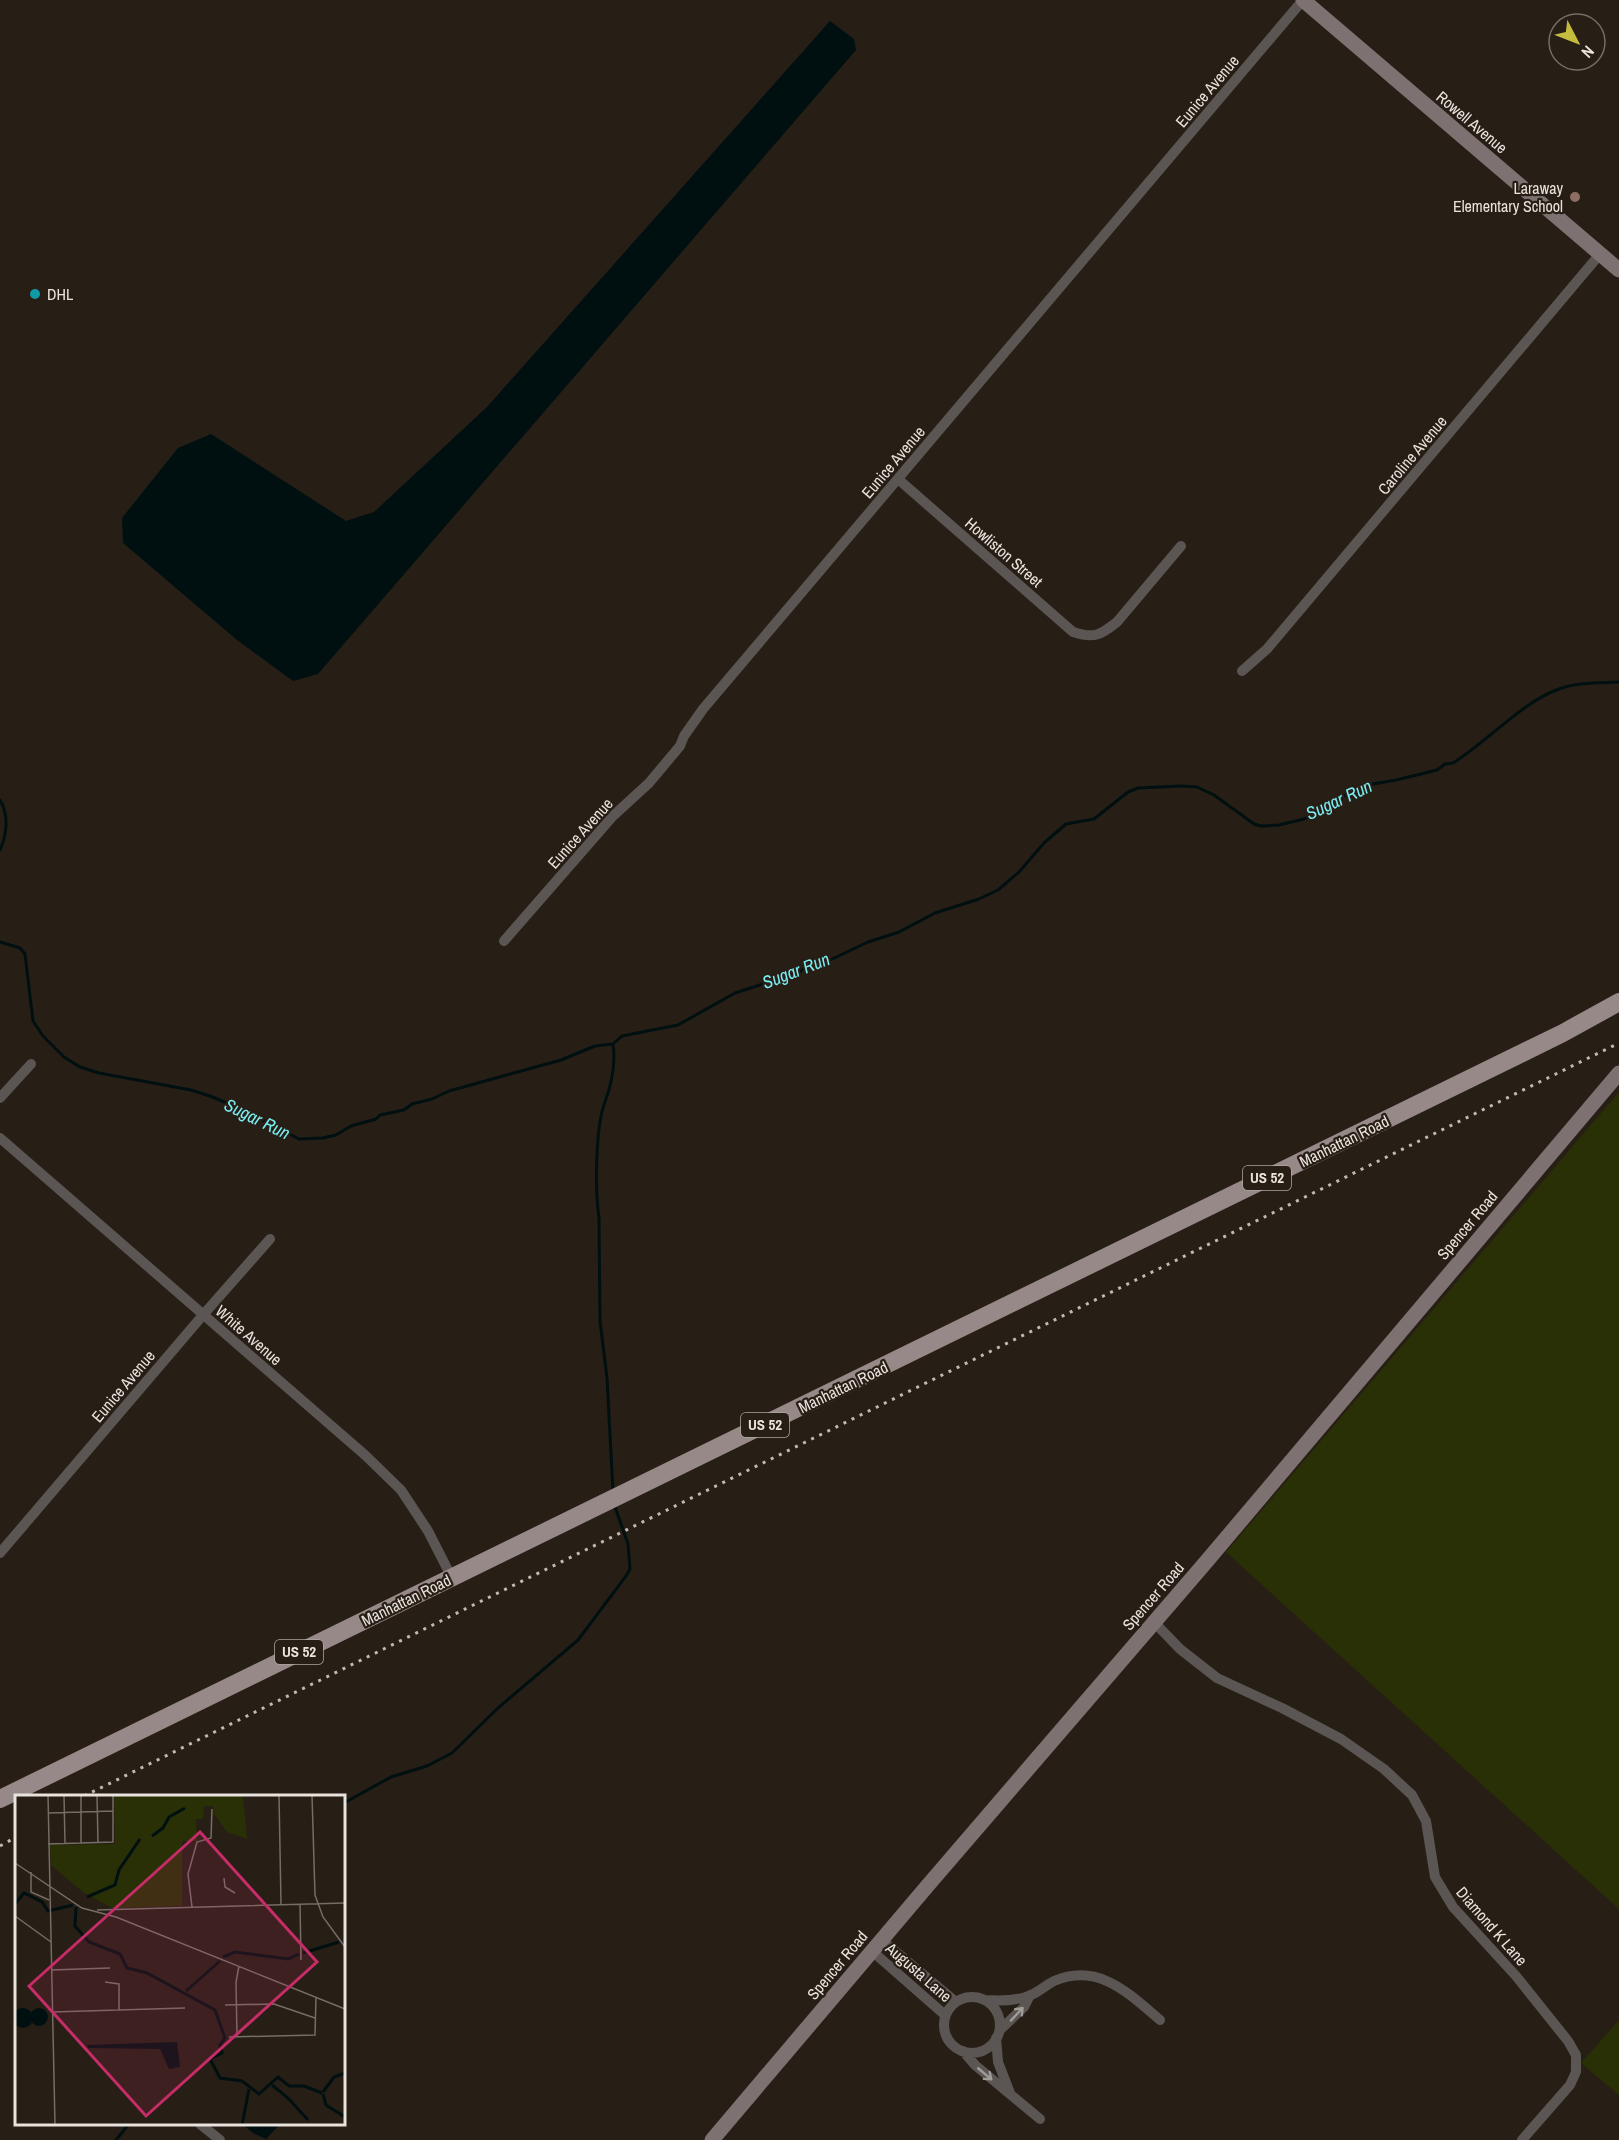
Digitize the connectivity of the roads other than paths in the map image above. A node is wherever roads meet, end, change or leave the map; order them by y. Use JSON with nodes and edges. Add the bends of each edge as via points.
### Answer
{"nodes":[{"id":1,"x":1303,"y":0,"type":"edge"},
{"id":2,"x":1600,"y":254,"type":"junction"},
{"id":3,"x":1619,"y":270,"type":"edge"},
{"id":4,"x":898,"y":479,"type":"junction"},
{"id":5,"x":1181,"y":546,"type":"dead end"},
{"id":6,"x":1242,"y":671,"type":"dead end"},
{"id":7,"x":504,"y":941,"type":"dead end"},
{"id":8,"x":1619,"y":1002,"type":"edge"},
{"id":9,"x":31,"y":1064,"type":"dead end"},
{"id":10,"x":1619,"y":1073,"type":"edge"},
{"id":11,"x":0,"y":1098,"type":"edge"},
{"id":12,"x":0,"y":1138,"type":"edge"},
{"id":13,"x":270,"y":1239,"type":"dead end"},
{"id":14,"x":203,"y":1315,"type":"junction"},
{"id":15,"x":0,"y":1553,"type":"edge"},
{"id":16,"x":452,"y":1578,"type":"junction"},
{"id":17,"x":1154,"y":1622,"type":"junction"},
{"id":18,"x":0,"y":1799,"type":"edge"},
{"id":19,"x":877,"y":1946,"type":"junction"},
{"id":20,"x":1030,"y":1995,"type":"junction"},
{"id":21,"x":985,"y":2000,"type":"junction"},
{"id":22,"x":956,"y":2002,"type":"junction"},
{"id":23,"x":945,"y":2015,"type":"junction"},
{"id":24,"x":1160,"y":2020,"type":"dead end"},
{"id":25,"x":998,"y":2034,"type":"junction"},
{"id":26,"x":963,"y":2051,"type":"junction"},
{"id":27,"x":1010,"y":2093,"type":"junction"},
{"id":28,"x":1040,"y":2120,"type":"dead end"},
{"id":29,"x":201,"y":2125,"type":"edge"},
{"id":30,"x":220,"y":2140,"type":"edge"},
{"id":31,"x":712,"y":2140,"type":"edge"},
{"id":32,"x":1522,"y":2140,"type":"edge"}],
"edges":[{"from":1,"to":2,"type":"street","name":"Rowell Avenue"},
{"from":1,"to":4,"type":"street","name":"Eunice Avenue"},
{"from":2,"to":3,"type":"street","name":"Rowell Avenue"},
{"from":2,"to":6,"type":"street","name":"Caroline Avenue","via":[[1268,650]]},
{"from":4,"to":5,"type":"street","name":"Howliston Street","via":[[1073,632],[1095,636],[1107,631]]},
{"from":4,"to":7,"type":"street","name":"Eunice Avenue","via":[[703,709],[650,783],[613,816]]},
{"from":8,"to":16,"type":"main road","name":"Manhattan Road","number":"US 52","via":[[1563,1033]]},
{"from":9,"to":11,"type":"street"},
{"from":10,"to":17,"type":"street","name":"Spencer Road"},
{"from":12,"to":14,"type":"street","name":"White Avenue"},
{"from":13,"to":14,"type":"street","name":"Eunice Avenue"},
{"from":14,"to":15,"type":"street","name":"Eunice Avenue"},
{"from":14,"to":16,"type":"street","name":"White Avenue","via":[[401,1490]]},
{"from":16,"to":18,"type":"main road","name":"Manhattan Road","number":"US 52"},
{"from":17,"to":19,"type":"street","name":"Spencer Road"},
{"from":17,"to":32,"type":"street","name":"Diamond K Lane","via":[[1217,1678],[1341,1739],[1384,1769],[1412,1795],[1426,1821],[1438,1885],[1576,2055],[1576,2072],[1569,2085]]},
{"from":19,"to":22,"type":"street","name":"Augusta Lane"},
{"from":19,"to":23,"type":"street","name":"Augusta Lane"},
{"from":19,"to":31,"type":"street","name":"Spencer Road"},
{"from":20,"to":21,"type":"street"},
{"from":20,"to":24,"type":"street","via":[[1057,1980],[1090,1976],[1122,1988]]},
{"from":25,"to":20,"type":"street","one_way":true},
{"from":21,"to":22,"type":"street","via":[[968,1997]]},
{"from":21,"to":25,"type":"street","via":[[997,2013]]},
{"from":22,"to":23,"type":"street"},
{"from":23,"to":26,"type":"street","via":[[948,2040]]},
{"from":25,"to":26,"type":"street","via":[[982,2051]]},
{"from":25,"to":27,"type":"street","via":[[998,2062]]},
{"from":26,"to":27,"type":"street","one_way":true},
{"from":27,"to":28,"type":"street"},
{"from":29,"to":30,"type":"street"}]}
